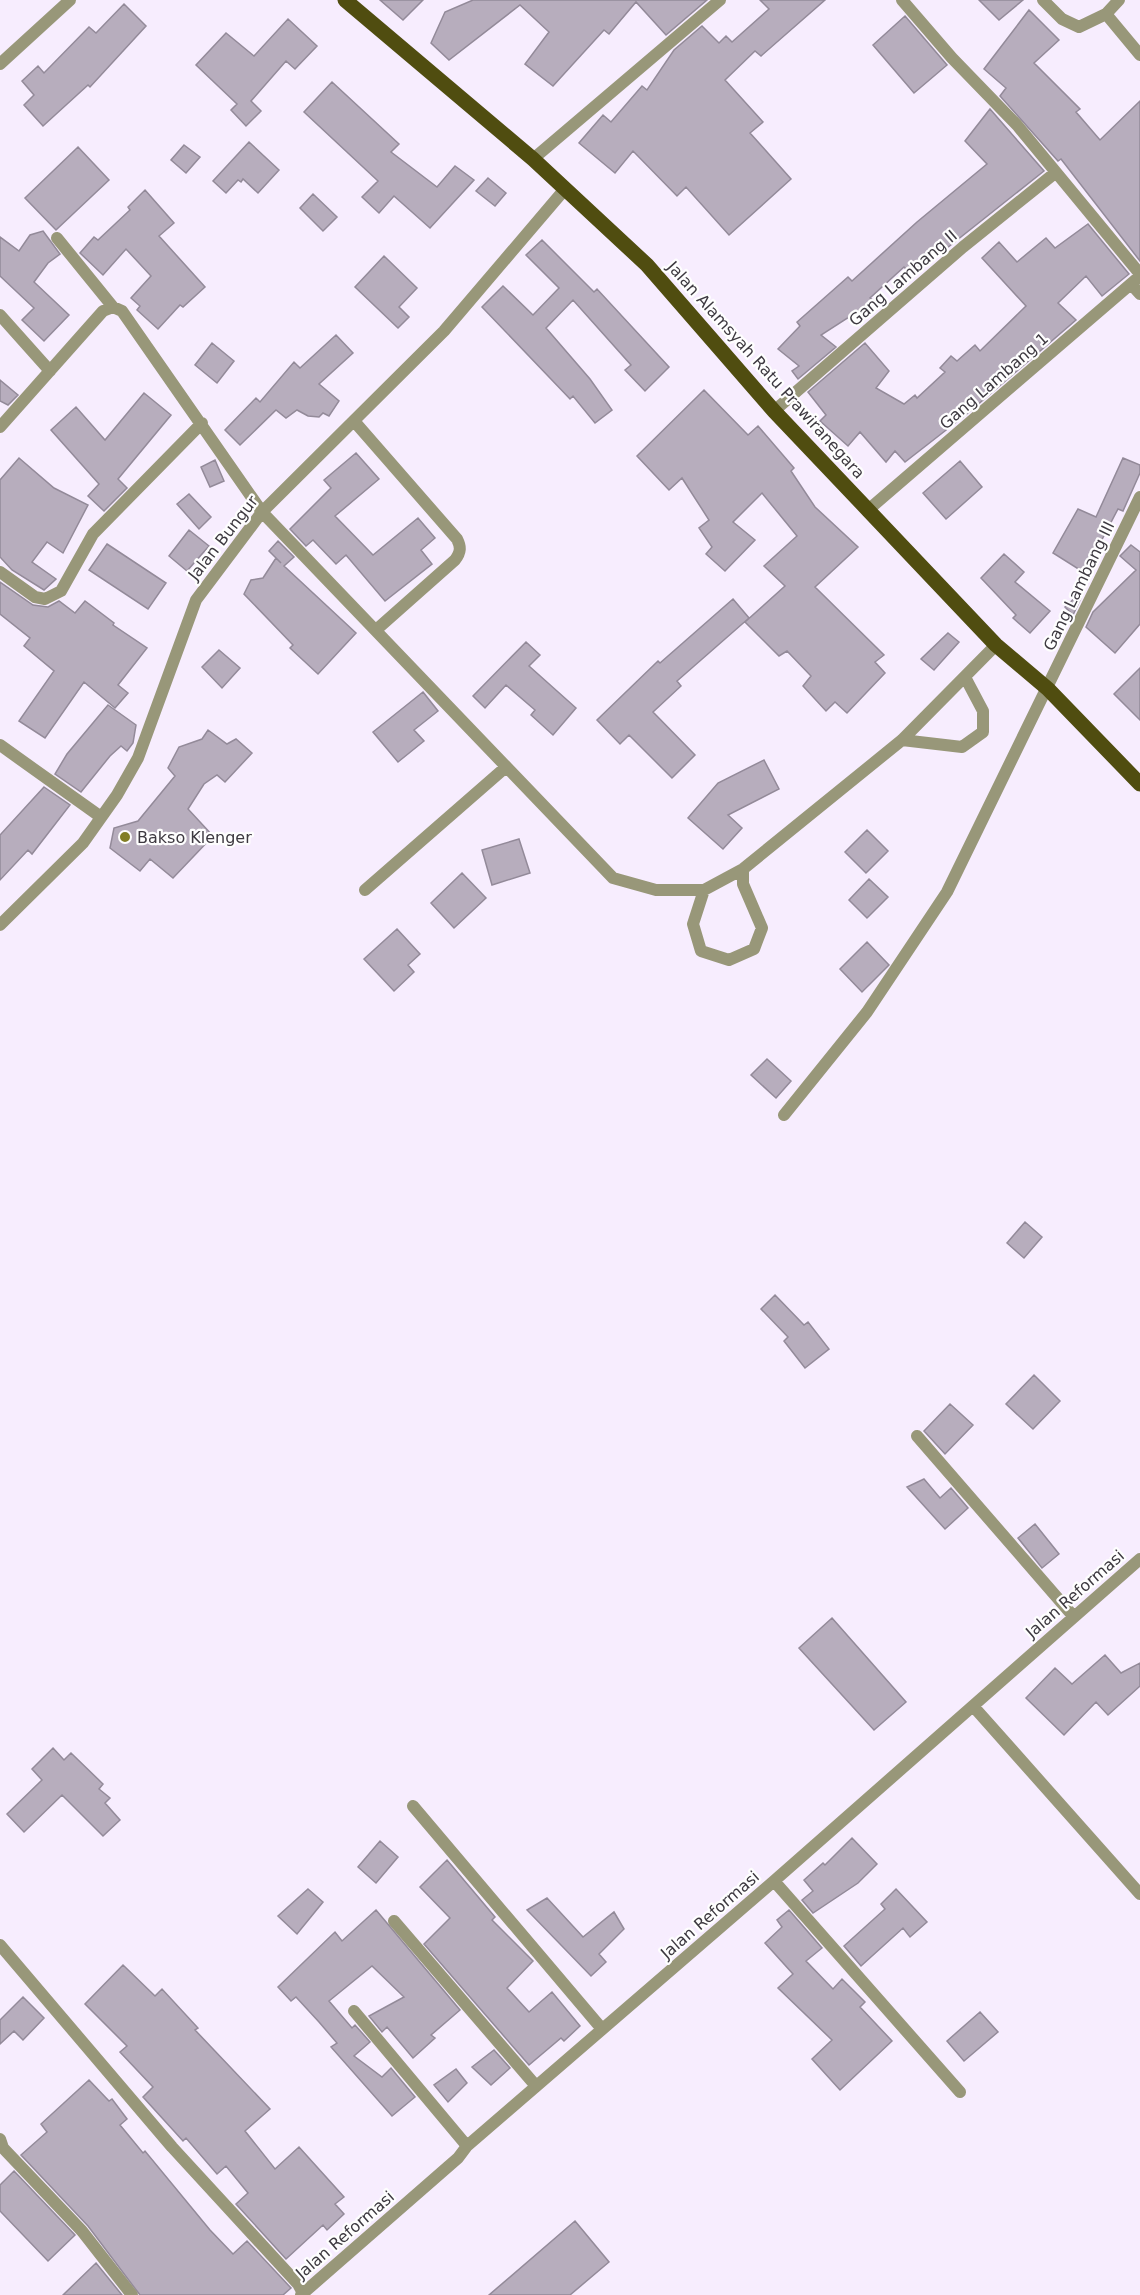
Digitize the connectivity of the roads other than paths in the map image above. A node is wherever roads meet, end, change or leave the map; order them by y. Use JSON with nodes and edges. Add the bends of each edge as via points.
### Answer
{"nodes":[{"id":1,"x":70,"y":0,"type":"edge"},
{"id":2,"x":345,"y":0,"type":"edge"},
{"id":3,"x":720,"y":0,"type":"edge"},
{"id":4,"x":902,"y":0,"type":"edge"},
{"id":5,"x":1043,"y":0,"type":"edge"},
{"id":6,"x":1119,"y":0,"type":"edge"},
{"id":7,"x":1106,"y":14,"type":"junction"},
{"id":8,"x":1140,"y":55,"type":"edge"},
{"id":9,"x":0,"y":64,"type":"edge"},
{"id":10,"x":533,"y":159,"type":"junction"},
{"id":11,"x":1055,"y":173,"type":"junction"},
{"id":12,"x":565,"y":189,"type":"junction"},
{"id":13,"x":57,"y":238,"type":"dead end"},
{"id":14,"x":1137,"y":278,"type":"edge"},
{"id":15,"x":1140,"y":294,"type":"edge"},
{"id":16,"x":113,"y":307,"type":"junction"},
{"id":17,"x":0,"y":315,"type":"edge"},
{"id":18,"x":50,"y":371,"type":"junction"},
{"id":19,"x":774,"y":411,"type":"junction"},
{"id":20,"x":354,"y":421,"type":"junction"},
{"id":21,"x":202,"y":423,"type":"junction"},
{"id":22,"x":0,"y":427,"type":"edge"},
{"id":23,"x":1140,"y":497,"type":"edge"},
{"id":24,"x":868,"y":510,"type":"junction"},
{"id":25,"x":262,"y":512,"type":"junction"},
{"id":26,"x":0,"y":572,"type":"edge"},
{"id":27,"x":376,"y":630,"type":"junction"},
{"id":28,"x":996,"y":645,"type":"junction"},
{"id":29,"x":965,"y":677,"type":"junction"},
{"id":30,"x":1048,"y":689,"type":"junction"},
{"id":31,"x":902,"y":740,"type":"junction"},
{"id":32,"x":0,"y":745,"type":"edge"},
{"id":33,"x":506,"y":767,"type":"junction"},
{"id":34,"x":1140,"y":784,"type":"edge"},
{"id":35,"x":101,"y":817,"type":"junction"},
{"id":36,"x":743,"y":869,"type":"junction"},
{"id":37,"x":365,"y":890,"type":"dead end"},
{"id":38,"x":704,"y":890,"type":"junction"},
{"id":39,"x":0,"y":925,"type":"edge"},
{"id":40,"x":784,"y":1115,"type":"dead end"},
{"id":41,"x":917,"y":1436,"type":"dead end"},
{"id":42,"x":1140,"y":1559,"type":"edge"},
{"id":43,"x":1074,"y":1617,"type":"junction"},
{"id":44,"x":973,"y":1706,"type":"junction"},
{"id":45,"x":413,"y":1806,"type":"dead end"},
{"id":46,"x":774,"y":1881,"type":"junction"},
{"id":47,"x":1140,"y":1894,"type":"edge"},
{"id":48,"x":394,"y":1921,"type":"dead end"},
{"id":49,"x":0,"y":1945,"type":"edge"},
{"id":50,"x":354,"y":2011,"type":"dead end"},
{"id":51,"x":602,"y":2029,"type":"junction"},
{"id":52,"x":536,"y":2086,"type":"junction"},
{"id":53,"x":960,"y":2092,"type":"dead end"},
{"id":54,"x":0,"y":2139,"type":"edge"},
{"id":55,"x":466,"y":2146,"type":"junction"},
{"id":56,"x":303,"y":2294,"type":"edge"},
{"id":57,"x":132,"y":2295,"type":"edge"}],
"edges":[{"from":1,"to":9,"type":"street"},
{"from":2,"to":10,"type":"main road","name":"Jalan Alamsyah Ratu Prawiranegara"},
{"from":3,"to":10,"type":"street"},
{"from":4,"to":11,"type":"street","via":[[1017,125]]},
{"from":5,"to":7,"type":"street","via":[[1062,19],[1079,27]]},
{"from":6,"to":7,"type":"street"},
{"from":7,"to":8,"type":"street"},
{"from":10,"to":12,"type":"main road","name":"Jalan Alamsyah Ratu Prawiranegara"},
{"from":11,"to":14,"type":"street"},
{"from":11,"to":19,"type":"street","name":"Gang Lambang II"},
{"from":12,"to":19,"type":"main road","name":"Jalan Alamsyah Ratu Prawiranegara","via":[[647,265]]},
{"from":12,"to":20,"type":"street","name":"Jalan Bungur","via":[[444,331]]},
{"from":13,"to":16,"type":"street"},
{"from":14,"to":15,"type":"street"},
{"from":14,"to":24,"type":"street","name":"Gang Lambang 1"},
{"from":16,"to":18,"type":"street","via":[[103,311]]},
{"from":16,"to":21,"type":"street","via":[[122,311]]},
{"from":17,"to":18,"type":"street"},
{"from":18,"to":22,"type":"street"},
{"from":19,"to":24,"type":"main road","name":"Jalan Alamsyah Ratu Prawiranegara"},
{"from":20,"to":25,"type":"street","name":"Jalan Bungur"},
{"from":20,"to":27,"type":"street","via":[[460,546],[455,560]]},
{"from":21,"to":25,"type":"street"},
{"from":21,"to":26,"type":"street","via":[[93,534],[61,591],[45,599],[35,597]]},
{"from":23,"to":30,"type":"street","name":"Gang Lambang III"},
{"from":24,"to":28,"type":"main road","name":"Jalan Alamsyah Ratu Prawiranegara"},
{"from":25,"to":27,"type":"street"},
{"from":25,"to":35,"type":"street","name":"Jalan Bungur","via":[[196,600],[138,758]]},
{"from":27,"to":33,"type":"street"},
{"from":28,"to":29,"type":"street"},
{"from":28,"to":30,"type":"main road","name":"Jalan Alamsyah Ratu Prawiranegara"},
{"from":29,"to":31,"type":"street"},
{"from":29,"to":31,"type":"street","via":[[983,711],[983,732],[962,747]]},
{"from":30,"to":34,"type":"main road","name":"Jalan Alamsyah Ratu Prawiranegara"},
{"from":30,"to":40,"type":"street","name":"Gang Lambang III","via":[[947,892],[867,1012]]},
{"from":31,"to":36,"type":"street"},
{"from":32,"to":35,"type":"street"},
{"from":33,"to":37,"type":"street"},
{"from":33,"to":38,"type":"street","via":[[613,878],[656,890]]},
{"from":35,"to":39,"type":"street","name":"Jalan Bungur","via":[[83,843]]},
{"from":36,"to":38,"type":"street"},
{"from":36,"to":38,"type":"street","via":[[743,884],[762,928],[754,949],[729,960],[701,951],[693,924]]},
{"from":41,"to":43,"type":"street"},
{"from":42,"to":43,"type":"street","name":"Jalan Reformasi"},
{"from":43,"to":44,"type":"street","name":"Jalan Reformasi"},
{"from":44,"to":46,"type":"street","name":"Jalan Reformasi"},
{"from":44,"to":47,"type":"street"},
{"from":45,"to":51,"type":"street"},
{"from":46,"to":51,"type":"street","name":"Jalan Reformasi"},
{"from":46,"to":53,"type":"street"},
{"from":48,"to":52,"type":"street"},
{"from":49,"to":56,"type":"street"},
{"from":50,"to":55,"type":"street"},
{"from":51,"to":52,"type":"street","name":"Jalan Reformasi"},
{"from":52,"to":55,"type":"street","name":"Jalan Reformasi"},
{"from":54,"to":57,"type":"street","via":[[3,2148],[81,2231]]},
{"from":55,"to":56,"type":"street","name":"Jalan Reformasi","via":[[458,2158]]}]}
